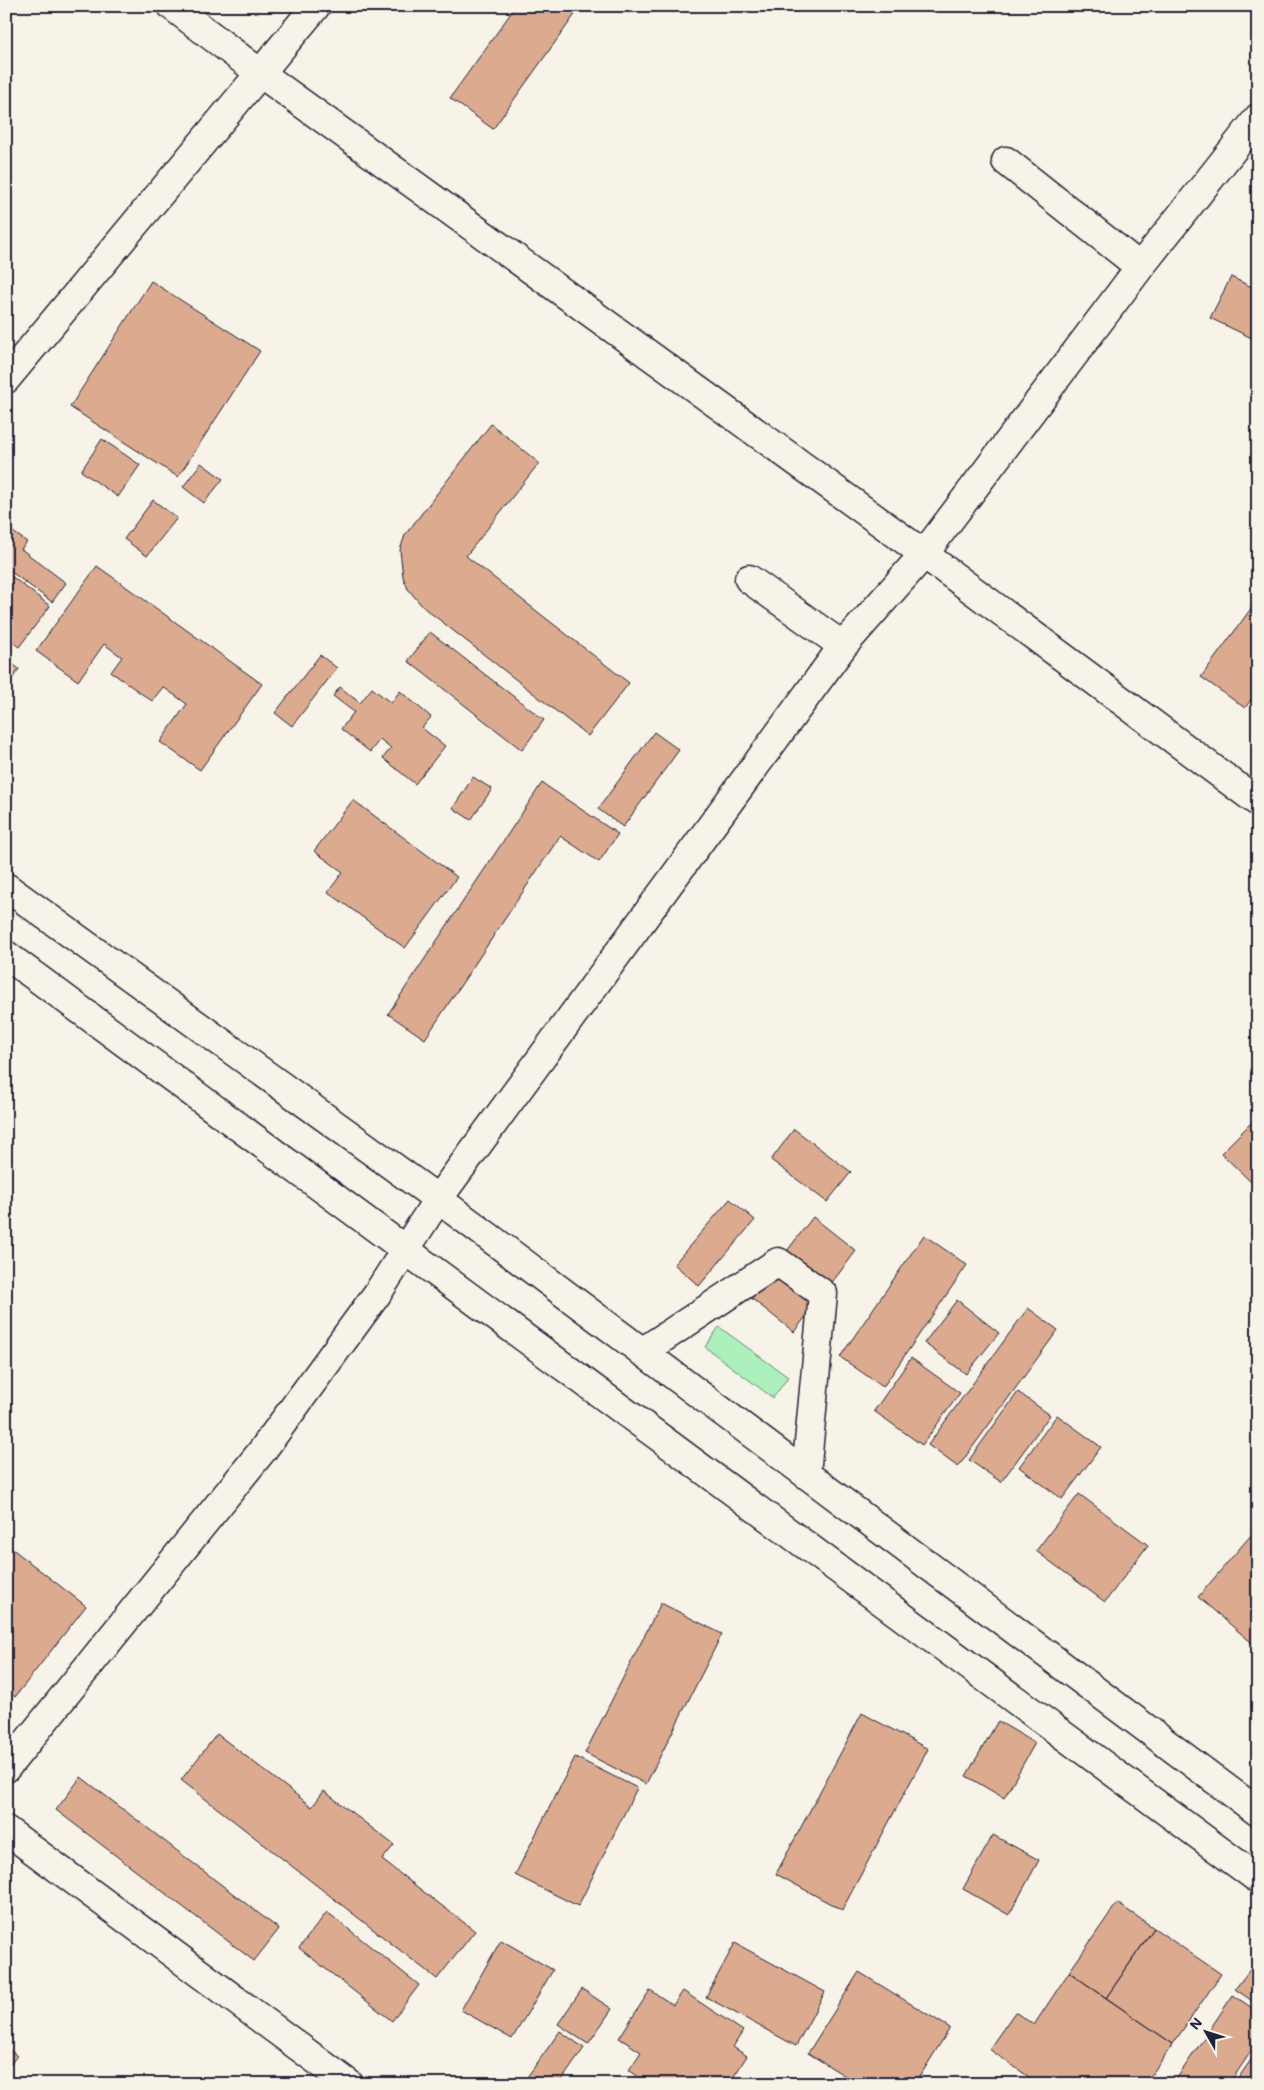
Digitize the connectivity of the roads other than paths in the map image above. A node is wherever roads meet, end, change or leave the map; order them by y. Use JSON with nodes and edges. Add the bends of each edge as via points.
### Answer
{"nodes":[{"id":1,"x":172,"y":6,"type":"edge"},
{"id":2,"x":316,"y":6,"type":"edge"},
{"id":3,"x":260,"y":73,"type":"junction"},
{"id":4,"x":1258,"y":118,"type":"edge"},
{"id":5,"x":1006,"y":161,"type":"dead end"},
{"id":6,"x":1140,"y":267,"type":"junction"},
{"id":7,"x":6,"y":378,"type":"edge"},
{"id":8,"x":924,"y":554,"type":"junction"},
{"id":9,"x":749,"y":578,"type":"dead end"},
{"id":10,"x":842,"y":646,"type":"junction"},
{"id":11,"x":1258,"y":802,"type":"edge"},
{"id":12,"x":6,"y":887,"type":"edge"},
{"id":13,"x":6,"y":955,"type":"edge"},
{"id":14,"x":438,"y":1199,"type":"junction"},
{"id":15,"x":404,"y":1248,"type":"junction"},
{"id":16,"x":642,"y":1352,"type":"junction"},
{"id":17,"x":806,"y":1474,"type":"junction"},
{"id":18,"x":6,"y":1768,"type":"edge"},
{"id":19,"x":1258,"y":1812,"type":"edge"},
{"id":20,"x":6,"y":1830,"type":"edge"},
{"id":21,"x":1258,"y":1879,"type":"edge"},
{"id":22,"x":349,"y":2084,"type":"edge"}],
"edges":[{"from":1,"to":3,"type":"street"},
{"from":2,"to":3,"type":"street"},
{"from":3,"to":7,"type":"street"},
{"from":3,"to":8,"type":"street"},
{"from":4,"to":6,"type":"street"},
{"from":5,"to":6,"type":"street"},
{"from":6,"to":8,"type":"street"},
{"from":8,"to":10,"type":"street"},
{"from":8,"to":11,"type":"street"},
{"from":9,"to":10,"type":"street"},
{"from":10,"to":14,"type":"street"},
{"from":12,"to":14,"type":"street"},
{"from":13,"to":15,"type":"street"},
{"from":14,"to":15,"type":"street"},
{"from":14,"to":16,"type":"street"},
{"from":15,"to":18,"type":"street","via":[[377,1294],[262,1451]]},
{"from":15,"to":21,"type":"street"},
{"from":16,"to":17,"type":"street"},
{"from":16,"to":17,"type":"street","via":[[778,1262],[823,1294]]},
{"from":17,"to":19,"type":"street"},
{"from":20,"to":22,"type":"street"}]}
